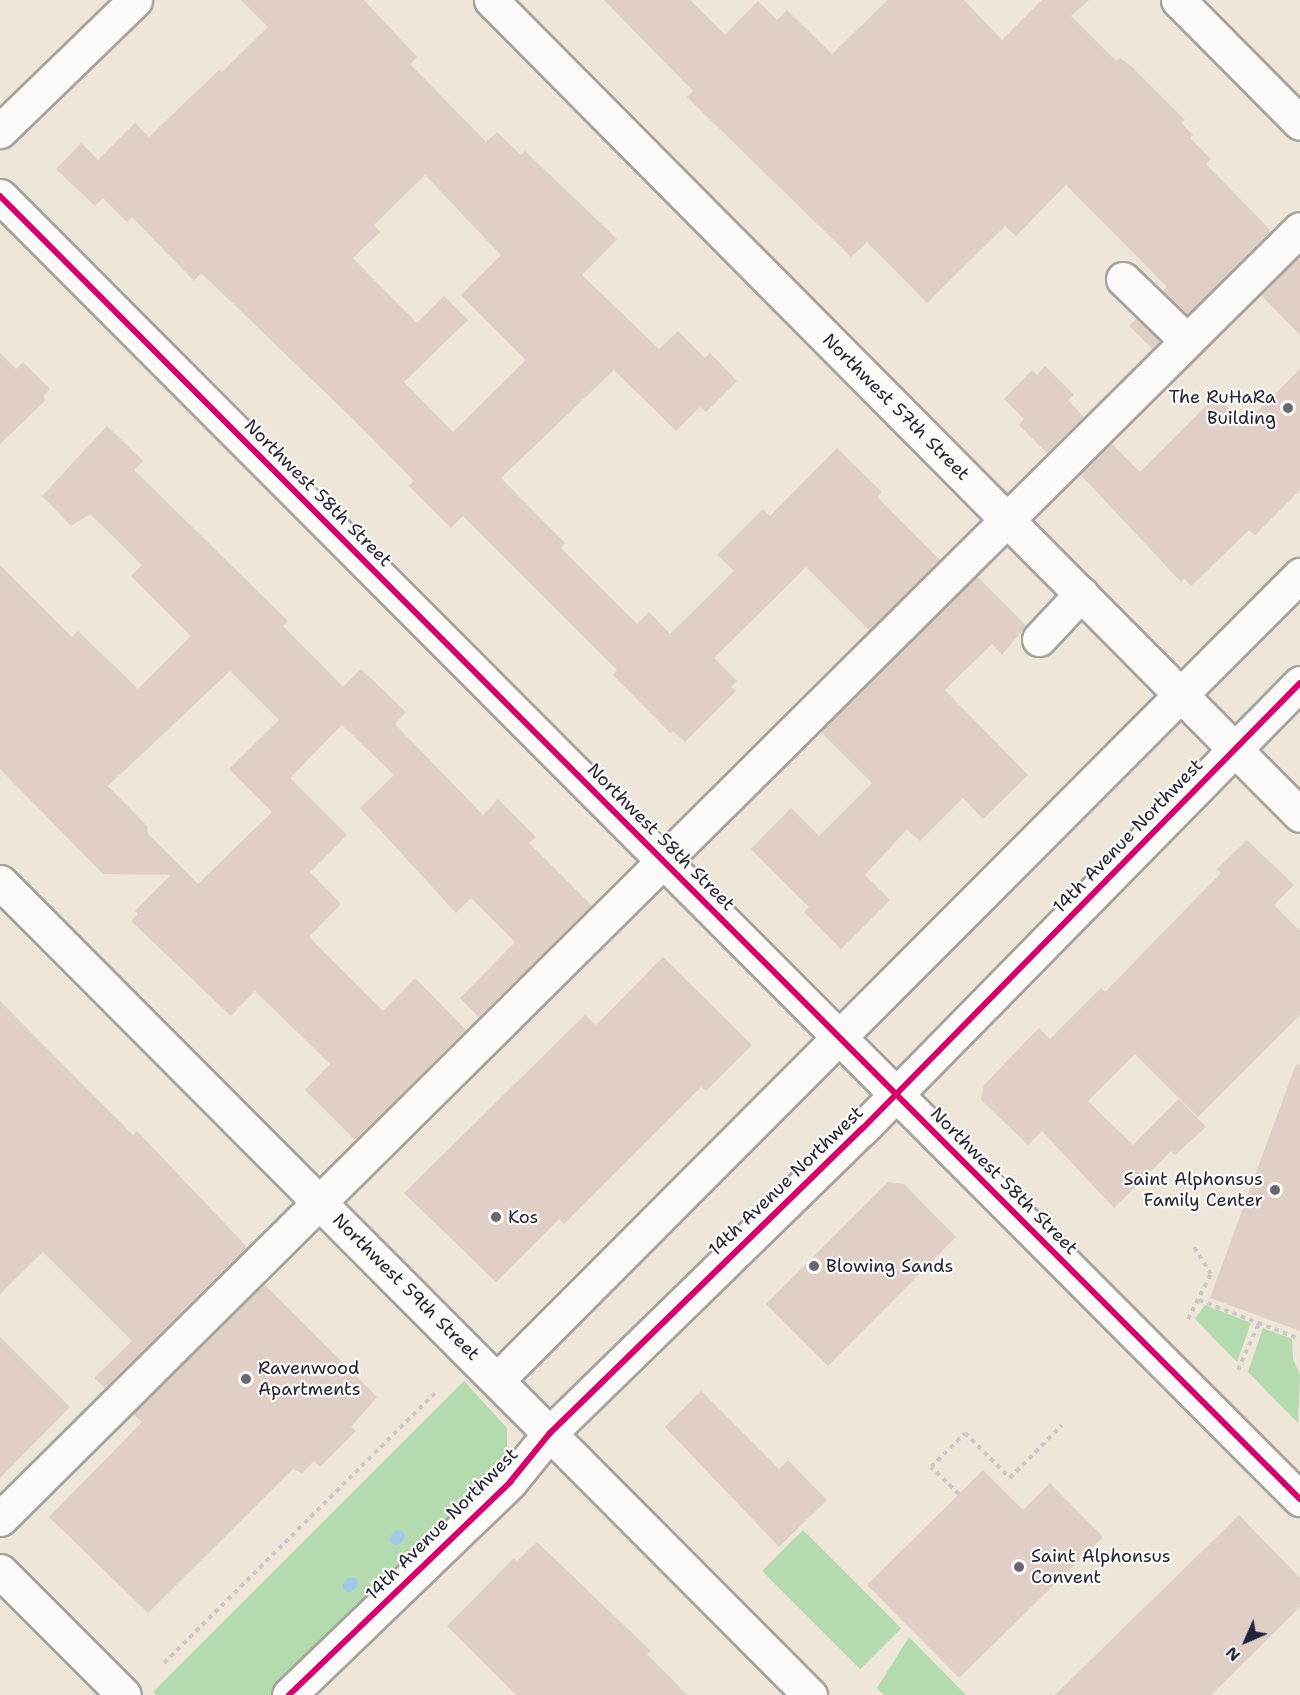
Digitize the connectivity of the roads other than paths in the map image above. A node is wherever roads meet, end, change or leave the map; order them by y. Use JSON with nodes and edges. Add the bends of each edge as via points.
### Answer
{"nodes":[{"id":1,"x":135,"y":0,"type":"edge"},
{"id":2,"x":491,"y":0,"type":"edge"},
{"id":3,"x":1178,"y":0,"type":"edge"},
{"id":4,"x":1300,"y":123,"type":"edge"},
{"id":5,"x":0,"y":131,"type":"edge"},
{"id":6,"x":0,"y":196,"type":"edge"},
{"id":7,"x":1300,"y":229,"type":"edge"},
{"id":8,"x":1123,"y":279,"type":"dead end"},
{"id":9,"x":1187,"y":341,"type":"junction"},
{"id":10,"x":1008,"y":520,"type":"junction"},
{"id":11,"x":1300,"y":575,"type":"edge"},
{"id":12,"x":1081,"y":594,"type":"junction"},
{"id":13,"x":1038,"y":639,"type":"dead end"},
{"id":14,"x":1300,"y":683,"type":"edge"},
{"id":15,"x":1182,"y":695,"type":"junction"},
{"id":16,"x":1234,"y":749,"type":"junction"},
{"id":17,"x":1300,"y":815,"type":"edge"},
{"id":18,"x":662,"y":860,"type":"junction"},
{"id":19,"x":0,"y":882,"type":"edge"},
{"id":20,"x":840,"y":1038,"type":"junction"},
{"id":21,"x":896,"y":1094,"type":"junction"},
{"id":22,"x":319,"y":1201,"type":"junction"},
{"id":23,"x":498,"y":1379,"type":"junction"},
{"id":24,"x":550,"y":1433,"type":"junction"},
{"id":25,"x":1300,"y":1499,"type":"edge"},
{"id":26,"x":0,"y":1519,"type":"edge"},
{"id":27,"x":0,"y":1571,"type":"edge"},
{"id":28,"x":124,"y":1695,"type":"edge"},
{"id":29,"x":289,"y":1695,"type":"edge"},
{"id":30,"x":810,"y":1695,"type":"edge"}],
"edges":[{"from":1,"to":5,"type":"street"},
{"from":2,"to":10,"type":"street","name":"Northwest 57th Street"},
{"from":3,"to":4,"type":"street"},
{"from":6,"to":18,"type":"street","name":"Northwest 58th Street"},
{"from":7,"to":9,"type":"street"},
{"from":8,"to":9,"type":"street"},
{"from":9,"to":10,"type":"street"},
{"from":10,"to":12,"type":"street","name":"Northwest 57th Street"},
{"from":10,"to":18,"type":"street"},
{"from":11,"to":15,"type":"street"},
{"from":12,"to":13,"type":"street"},
{"from":12,"to":15,"type":"street","name":"Northwest 57th Street"},
{"from":14,"to":16,"type":"street","name":"14th Avenue Northwest"},
{"from":15,"to":16,"type":"street","name":"Northwest 57th Street"},
{"from":15,"to":20,"type":"street"},
{"from":16,"to":17,"type":"street","name":"Northwest 57th Street"},
{"from":16,"to":21,"type":"street","name":"14th Avenue Northwest"},
{"from":18,"to":20,"type":"street","name":"Northwest 58th Street"},
{"from":18,"to":22,"type":"street"},
{"from":19,"to":22,"type":"street","name":"Northwest 59th Street"},
{"from":20,"to":21,"type":"street","name":"Northwest 58th Street"},
{"from":20,"to":23,"type":"street"},
{"from":21,"to":24,"type":"street","name":"14th Avenue Northwest"},
{"from":21,"to":25,"type":"street","name":"Northwest 58th Street"},
{"from":22,"to":23,"type":"street","name":"Northwest 59th Street"},
{"from":22,"to":26,"type":"street"},
{"from":23,"to":24,"type":"street","name":"Northwest 59th Street"},
{"from":24,"to":29,"type":"street","name":"14th Avenue Northwest","via":[[510,1482]]},
{"from":24,"to":30,"type":"street","name":"Northwest 59th Street"},
{"from":27,"to":28,"type":"street"}]}
